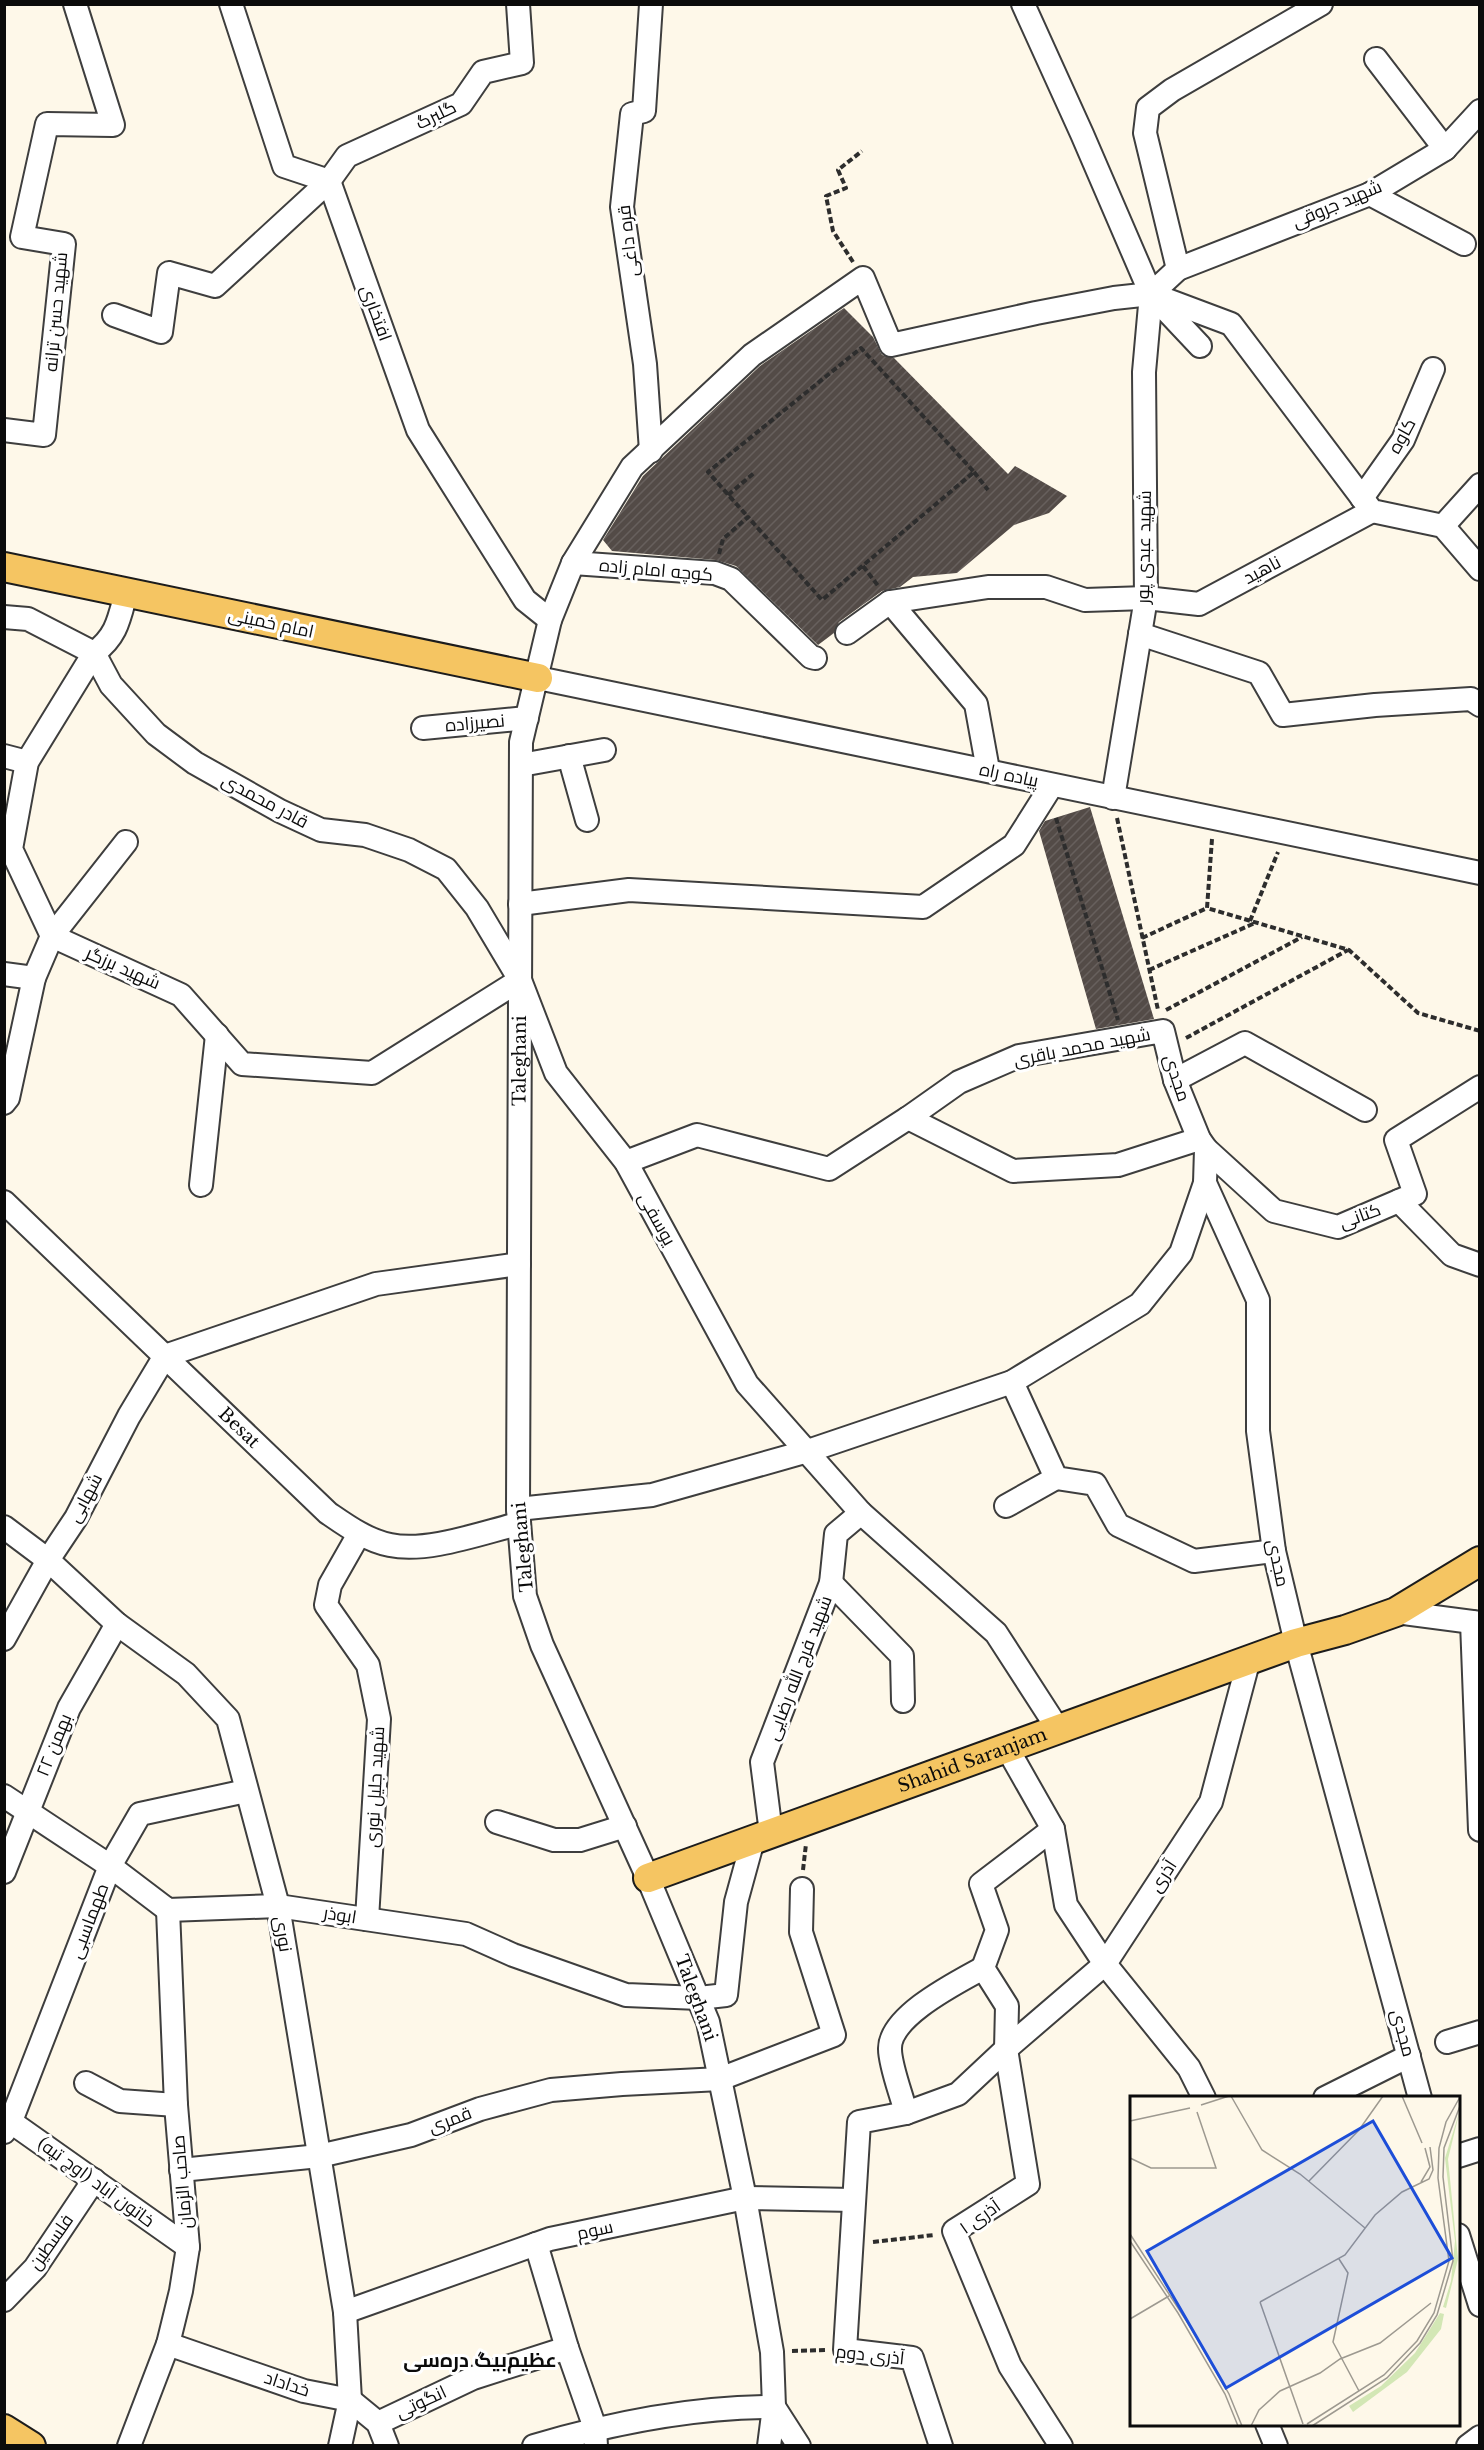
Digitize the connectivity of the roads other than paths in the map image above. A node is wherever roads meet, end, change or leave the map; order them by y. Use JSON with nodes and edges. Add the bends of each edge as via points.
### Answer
{"nodes":[{"id":1,"x":75,"y":4,"type":"edge"},
{"id":2,"x":231,"y":4,"type":"edge"},
{"id":3,"x":518,"y":4,"type":"edge"},
{"id":4,"x":651,"y":4,"type":"edge"},
{"id":5,"x":1023,"y":4,"type":"edge"},
{"id":6,"x":1321,"y":4,"type":"edge"},
{"id":7,"x":1376,"y":58,"type":"dead end"},
{"id":8,"x":1479,"y":111,"type":"edge"},
{"id":9,"x":1445,"y":149,"type":"junction"},
{"id":10,"x":329,"y":181,"type":"junction"},
{"id":11,"x":1370,"y":194,"type":"junction"},
{"id":12,"x":1464,"y":244,"type":"dead end"},
{"id":13,"x":1178,"y":269,"type":"junction"},
{"id":14,"x":1151,"y":294,"type":"junction"},
{"id":15,"x":114,"y":315,"type":"dead end"},
{"id":16,"x":1200,"y":346,"type":"dead end"},
{"id":17,"x":1433,"y":369,"type":"dead end"},
{"id":18,"x":4,"y":430,"type":"edge"},
{"id":19,"x":651,"y":451,"type":"junction"},
{"id":20,"x":1479,"y":485,"type":"edge"},
{"id":21,"x":1367,"y":505,"type":"junction"},
{"id":22,"x":1443,"y":526,"type":"junction"},
{"id":23,"x":573,"y":563,"type":"junction"},
{"id":24,"x":4,"y":567,"type":"edge"},
{"id":25,"x":1479,"y":569,"type":"edge"},
{"id":26,"x":126,"y":593,"type":"junction"},
{"id":27,"x":1146,"y":598,"type":"junction"},
{"id":28,"x":890,"y":602,"type":"junction"},
{"id":29,"x":4,"y":617,"type":"edge"},
{"id":30,"x":550,"y":620,"type":"junction"},
{"id":31,"x":848,"y":633,"type":"dead end"},
{"id":32,"x":1140,"y":633,"type":"junction"},
{"id":33,"x":94,"y":653,"type":"junction"},
{"id":34,"x":815,"y":658,"type":"dead end"},
{"id":35,"x":538,"y":678,"type":"junction"},
{"id":36,"x":1477,"y":695,"type":"edge"},
{"id":37,"x":527,"y":718,"type":"junction"},
{"id":38,"x":423,"y":728,"type":"dead end"},
{"id":39,"x":604,"y":750,"type":"dead end"},
{"id":40,"x":4,"y":756,"type":"edge"},
{"id":41,"x":569,"y":756,"type":"junction"},
{"id":42,"x":27,"y":762,"type":"junction"},
{"id":43,"x":521,"y":765,"type":"junction"},
{"id":44,"x":988,"y":770,"type":"junction"},
{"id":45,"x":1052,"y":784,"type":"junction"},
{"id":46,"x":1113,"y":798,"type":"junction"},
{"id":47,"x":587,"y":820,"type":"dead end"},
{"id":48,"x":126,"y":842,"type":"dead end"},
{"id":49,"x":1479,"y":873,"type":"edge"},
{"id":50,"x":520,"y":904,"type":"junction"},
{"id":51,"x":52,"y":936,"type":"junction"},
{"id":52,"x":4,"y":974,"type":"edge"},
{"id":53,"x":33,"y":978,"type":"junction"},
{"id":54,"x":520,"y":980,"type":"junction"},
{"id":55,"x":217,"y":1035,"type":"junction"},
{"id":56,"x":1165,"y":1040,"type":"joint"},
{"id":57,"x":1175,"y":1080,"type":"junction"},
{"id":58,"x":1479,"y":1087,"type":"edge"},
{"id":59,"x":4,"y":1103,"type":"edge"},
{"id":60,"x":1365,"y":1110,"type":"dead end"},
{"id":61,"x":908,"y":1118,"type":"junction"},
{"id":62,"x":1203,"y":1144,"type":"junction"},
{"id":63,"x":626,"y":1162,"type":"junction"},
{"id":64,"x":1205,"y":1184,"type":"junction"},
{"id":65,"x":201,"y":1185,"type":"dead end"},
{"id":66,"x":1399,"y":1201,"type":"junction"},
{"id":67,"x":4,"y":1202,"type":"edge"},
{"id":68,"x":519,"y":1264,"type":"junction"},
{"id":69,"x":1479,"y":1265,"type":"edge"},
{"id":70,"x":165,"y":1356,"type":"junction"},
{"id":71,"x":1012,"y":1382,"type":"junction"},
{"id":72,"x":808,"y":1451,"type":"junction"},
{"id":73,"x":1056,"y":1478,"type":"junction"},
{"id":74,"x":1006,"y":1506,"type":"dead end"},
{"id":75,"x":861,"y":1513,"type":"junction"},
{"id":76,"x":518,"y":1516,"type":"junction"},
{"id":77,"x":4,"y":1527,"type":"edge"},
{"id":78,"x":359,"y":1534,"type":"junction"},
{"id":79,"x":1274,"y":1551,"type":"junction"},
{"id":80,"x":48,"y":1560,"type":"junction"},
{"id":81,"x":1479,"y":1561,"type":"edge"},
{"id":82,"x":831,"y":1583,"type":"junction"},
{"id":83,"x":1396,"y":1612,"type":"junction"},
{"id":84,"x":1476,"y":1622,"type":"edge"},
{"id":85,"x":117,"y":1624,"type":"junction"},
{"id":86,"x":4,"y":1639,"type":"edge"},
{"id":87,"x":1296,"y":1642,"type":"junction"},
{"id":88,"x":1249,"y":1659,"type":"junction"},
{"id":89,"x":903,"y":1701,"type":"dead end"},
{"id":90,"x":1058,"y":1729,"type":"junction"},
{"id":91,"x":1007,"y":1748,"type":"junction"},
{"id":92,"x":246,"y":1791,"type":"junction"},
{"id":93,"x":4,"y":1796,"type":"edge"},
{"id":94,"x":27,"y":1812,"type":"junction"},
{"id":95,"x":497,"y":1822,"type":"dead end"},
{"id":96,"x":625,"y":1826,"type":"junction"},
{"id":97,"x":1053,"y":1829,"type":"junction"},
{"id":98,"x":1479,"y":1830,"type":"edge"},
{"id":99,"x":762,"y":1837,"type":"junction"},
{"id":100,"x":110,"y":1866,"type":"junction"},
{"id":101,"x":4,"y":1872,"type":"edge"},
{"id":102,"x":648,"y":1878,"type":"junction"},
{"id":103,"x":802,"y":1888,"type":"road end"},
{"id":104,"x":278,"y":1906,"type":"junction"},
{"id":105,"x":168,"y":1910,"type":"junction"},
{"id":106,"x":367,"y":1919,"type":"junction"},
{"id":107,"x":1105,"y":1964,"type":"junction"},
{"id":108,"x":983,"y":1968,"type":"junction"},
{"id":109,"x":699,"y":1998,"type":"junction"},
{"id":110,"x":1479,"y":2032,"type":"edge"},
{"id":111,"x":1447,"y":2042,"type":"dead end"},
{"id":112,"x":1006,"y":2049,"type":"junction"},
{"id":113,"x":1409,"y":2056,"type":"junction"},
{"id":114,"x":720,"y":2079,"type":"junction"},
{"id":115,"x":86,"y":2082,"type":"dead end"},
{"id":116,"x":1203,"y":2096,"type":"edge"},
{"id":117,"x":1327,"y":2096,"type":"edge"},
{"id":118,"x":1420,"y":2096,"type":"edge"},
{"id":119,"x":176,"y":2105,"type":"junction"},
{"id":120,"x":906,"y":2113,"type":"junction"},
{"id":121,"x":7,"y":2123,"type":"edge"},
{"id":122,"x":1479,"y":2149,"type":"edge"},
{"id":123,"x":1460,"y":2155,"type":"edge"},
{"id":124,"x":319,"y":2156,"type":"junction"},
{"id":125,"x":181,"y":2170,"type":"junction"},
{"id":126,"x":94,"y":2180,"type":"junction"},
{"id":127,"x":745,"y":2198,"type":"junction"},
{"id":128,"x":854,"y":2200,"type":"junction"},
{"id":129,"x":1460,"y":2240,"type":"edge"},
{"id":130,"x":536,"y":2244,"type":"junction"},
{"id":131,"x":188,"y":2247,"type":"junction"},
{"id":132,"x":1475,"y":2275,"type":"edge"},
{"id":133,"x":4,"y":2300,"type":"edge"},
{"id":134,"x":1479,"y":2305,"type":"edge"},
{"id":135,"x":345,"y":2312,"type":"junction"},
{"id":136,"x":168,"y":2344,"type":"junction"},
{"id":137,"x":567,"y":2348,"type":"junction"},
{"id":138,"x":350,"y":2400,"type":"junction"},
{"id":139,"x":774,"y":2407,"type":"junction"},
{"id":140,"x":378,"y":2423,"type":"junction"},
{"id":141,"x":1267,"y":2426,"type":"edge"},
{"id":142,"x":4,"y":2429,"type":"edge"},
{"id":143,"x":596,"y":2437,"type":"edge"},
{"id":144,"x":1479,"y":2437,"type":"edge"},
{"id":145,"x":31,"y":2445,"type":"edge"},
{"id":146,"x":129,"y":2445,"type":"edge"},
{"id":147,"x":340,"y":2445,"type":"edge"},
{"id":148,"x":387,"y":2445,"type":"edge"},
{"id":149,"x":534,"y":2445,"type":"edge"},
{"id":150,"x":769,"y":2445,"type":"edge"},
{"id":151,"x":799,"y":2445,"type":"edge"},
{"id":152,"x":941,"y":2445,"type":"edge"},
{"id":153,"x":1061,"y":2445,"type":"edge"},
{"id":154,"x":1276,"y":2445,"type":"edge"},
{"id":155,"x":1468,"y":2445,"type":"edge"}],
"edges":[{"from":1,"to":18,"type":"street","name":"شهید حسن ترانه","via":[[113,125],[47,124],[22,237],[64,244],[44,435]]},
{"from":2,"to":10,"type":"street","via":[[284,166]]},
{"from":3,"to":10,"type":"street","name":"گلبرگ","via":[[522,63],[483,72],[461,104],[347,156]]},
{"from":4,"to":19,"type":"street","name":"قره داغی","via":[[644,111],[632,114],[622,207],[645,364]]},
{"from":5,"to":14,"type":"street"},
{"from":6,"to":13,"type":"street","via":[[1172,90],[1148,108],[1144,133]]},
{"from":7,"to":9,"type":"street"},
{"from":8,"to":9,"type":"street","name":"شهید جروقی"},
{"from":9,"to":11,"type":"street","name":"شهید جروقی"},
{"from":10,"to":15,"type":"street","via":[[215,286],[169,273],[161,332]]},
{"from":10,"to":30,"type":"street","name":"افتخاری","via":[[418,430],[525,600]]},
{"from":11,"to":12,"type":"street"},
{"from":11,"to":13,"type":"street","name":"شهید جروقی"},
{"from":13,"to":14,"type":"street"},
{"from":14,"to":16,"type":"street"},
{"from":14,"to":19,"type":"street","name":"Taleghani","via":[[1114,298],[891,345],[863,278],[752,355]]},
{"from":14,"to":21,"type":"street","via":[[1244,326]]},
{"from":14,"to":27,"type":"street","name":"شهید عبدی پور","via":[[1144,372]]},
{"from":17,"to":21,"type":"street","name":"کاوه","via":[[1403,440]]},
{"from":19,"to":23,"type":"street","name":"Taleghani","via":[[632,467]]},
{"from":20,"to":22,"type":"street"},
{"from":21,"to":22,"type":"street"},
{"from":21,"to":27,"type":"street","name":"ناهید","via":[[1199,604]]},
{"from":22,"to":25,"type":"street"},
{"from":23,"to":30,"type":"street","name":"Taleghani"},
{"from":23,"to":34,"type":"street","name":"کوچه امام زاده","via":[[715,573],[731,579]]},
{"from":24,"to":26,"type":"main road","name":"امام خمینی"},
{"from":26,"to":33,"type":"street","via":[[114,634]]},
{"from":26,"to":35,"type":"main road","name":"امام خمینی"},
{"from":27,"to":28,"type":"street","via":[[1085,600],[1046,587],[1024,586],[988,587]]},
{"from":27,"to":32,"type":"street","name":"شهید عبدی پور"},
{"from":28,"to":31,"type":"street"},
{"from":28,"to":44,"type":"street","via":[[976,704]]},
{"from":29,"to":33,"type":"street","via":[[28,619]]},
{"from":30,"to":35,"type":"street","name":"Taleghani"},
{"from":32,"to":36,"type":"street","via":[[1259,674],[1283,715],[1375,709]]},
{"from":32,"to":46,"type":"street","name":"شهید عبدی پور"},
{"from":33,"to":42,"type":"street"},
{"from":33,"to":54,"type":"street","name":"قادر محمدی","via":[[111,685],[156,734],[195,763],[321,830],[376,839],[446,869],[477,908]]},
{"from":35,"to":37,"type":"street","name":"Taleghani"},
{"from":35,"to":44,"type":"street","name":"پیاده راه"},
{"from":37,"to":38,"type":"street","name":"نصیرزاده"},
{"from":37,"to":43,"type":"street","name":"Taleghani","via":[[520,742]]},
{"from":39,"to":41,"type":"street"},
{"from":40,"to":42,"type":"street"},
{"from":41,"to":43,"type":"street"},
{"from":41,"to":47,"type":"street"},
{"from":42,"to":51,"type":"street","via":[[10,849]]},
{"from":43,"to":50,"type":"street","name":"Taleghani"},
{"from":44,"to":45,"type":"street","name":"پیاده راه"},
{"from":45,"to":46,"type":"street","name":"پیاده راه"},
{"from":45,"to":50,"type":"street","via":[[1014,845],[923,907],[629,890]]},
{"from":46,"to":49,"type":"street","name":"پیاده راه"},
{"from":48,"to":51,"type":"street"},
{"from":50,"to":54,"type":"street","name":"Taleghani"},
{"from":51,"to":53,"type":"street"},
{"from":51,"to":55,"type":"street","name":"شهید برزگر","via":[[181,995]]},
{"from":52,"to":53,"type":"street"},
{"from":53,"to":59,"type":"street"},
{"from":54,"to":55,"type":"street","name":"شهید برزگر","via":[[372,1073],[242,1064]]},
{"from":54,"to":63,"type":"street","name":"یوسفی","via":[[556,1073]]},
{"from":54,"to":68,"type":"street","name":"Taleghani"},
{"from":55,"to":65,"type":"street"},
{"from":56,"to":57,"type":"street","name":"مجدی"},
{"from":56,"to":61,"type":"street","name":"شهید محمد باقری","via":[[1123,1038],[1019,1056],[958,1082]]},
{"from":57,"to":60,"type":"street","via":[[1245,1043]]},
{"from":57,"to":62,"type":"street","name":"مجدی"},
{"from":58,"to":66,"type":"street","via":[[1396,1140],[1415,1194]]},
{"from":61,"to":62,"type":"street","via":[[1013,1171],[1118,1165]]},
{"from":61,"to":63,"type":"street","name":"شهید محمد باقری","via":[[829,1169],[696,1135]]},
{"from":62,"to":64,"type":"street","name":"مجدی"},
{"from":62,"to":66,"type":"street","name":"کتانی","via":[[1274,1211],[1338,1227]]},
{"from":63,"to":72,"type":"street","name":"یوسفی","via":[[747,1383]]},
{"from":64,"to":71,"type":"street","name":"Besat","via":[[1181,1253],[1140,1304]]},
{"from":64,"to":79,"type":"street","name":"مجدی","via":[[1258,1300],[1258,1431]]},
{"from":66,"to":69,"type":"street","name":"کتانی","via":[[1452,1255]]},
{"from":67,"to":70,"type":"street","name":"Besat"},
{"from":68,"to":70,"type":"street","via":[[376,1284]]},
{"from":68,"to":76,"type":"street","name":"Taleghani"},
{"from":70,"to":78,"type":"street","name":"Besat","via":[[328,1513]]},
{"from":70,"to":80,"type":"street","name":"شهابی","via":[[76,1518]]},
{"from":71,"to":72,"type":"street","name":"Besat"},
{"from":71,"to":73,"type":"street"},
{"from":72,"to":75,"type":"street","name":"یوسفی"},
{"from":72,"to":76,"type":"street","name":"Besat","via":[[652,1495]]},
{"from":73,"to":74,"type":"street"},
{"from":73,"to":79,"type":"street","via":[[1095,1484],[1118,1525],[1194,1561]]},
{"from":75,"to":82,"type":"street","name":"شهید فرج الله رضایی","via":[[836,1534]]},
{"from":75,"to":90,"type":"street","name":"یوسفی","via":[[996,1633]]},
{"from":76,"to":78,"type":"street","name":"Besat","via":[[427,1545],[391,1545]]},
{"from":76,"to":96,"type":"street","name":"Taleghani","via":[[525,1596],[542,1645]]},
{"from":77,"to":80,"type":"street","name":"نوری"},
{"from":78,"to":106,"type":"street","name":"شهید جلیل نوری","via":[[330,1585],[326,1605],[368,1665],[379,1719]]},
{"from":79,"to":87,"type":"street","name":"مجدی"},
{"from":80,"to":85,"type":"street","name":"نوری"},
{"from":80,"to":86,"type":"street","name":"شهابی"},
{"from":81,"to":83,"type":"main road","name":"Shahid Saranjam"},
{"from":82,"to":89,"type":"street","via":[[902,1656]]},
{"from":82,"to":99,"type":"street","name":"شهید فرج الله رضایی","via":[[762,1762]]},
{"from":83,"to":84,"type":"street"},
{"from":83,"to":87,"type":"main road","name":"Shahid Saranjam"},
{"from":84,"to":98,"type":"street"},
{"from":85,"to":92,"type":"street","name":"نوری","via":[[186,1674],[228,1719]]},
{"from":85,"to":94,"type":"street","name":"۲۲ بهمن","via":[[69,1707]]},
{"from":87,"to":88,"type":"main road","name":"Shahid Saranjam"},
{"from":87,"to":113,"type":"street","name":"مجدی"},
{"from":88,"to":90,"type":"main road","name":"Shahid Saranjam"},
{"from":88,"to":107,"type":"street","name":"آذری","via":[[1211,1802]]},
{"from":90,"to":91,"type":"main road","name":"Shahid Saranjam"},
{"from":91,"to":97,"type":"street"},
{"from":91,"to":99,"type":"main road","name":"Shahid Saranjam"},
{"from":92,"to":100,"type":"street","name":"طهماسبی","via":[[140,1814]]},
{"from":92,"to":104,"type":"street","name":"نوری"},
{"from":93,"to":94,"type":"street"},
{"from":94,"to":100,"type":"street"},
{"from":94,"to":101,"type":"street","name":"۲۲ بهمن"},
{"from":95,"to":96,"type":"street","via":[[554,1840],[580,1840]]},
{"from":96,"to":102,"type":"street","name":"Taleghani"},
{"from":97,"to":107,"type":"street","via":[[1066,1905]]},
{"from":97,"to":108,"type":"street","via":[[981,1884],[997,1930]]},
{"from":99,"to":102,"type":"main road","name":"Shahid Saranjam"},
{"from":99,"to":109,"type":"street","name":"ابوذر","via":[[735,1902],[726,1995]]},
{"from":100,"to":105,"type":"street"},
{"from":100,"to":121,"type":"street","name":"طهماسبی"},
{"from":102,"to":109,"type":"street","name":"Taleghani"},
{"from":103,"to":114,"type":"street","name":"قمری","via":[[801,1932],[834,2035]]},
{"from":104,"to":105,"type":"street","name":"ابوذر"},
{"from":104,"to":106,"type":"street","name":"ابوذر"},
{"from":104,"to":124,"type":"street","name":"نوری"},
{"from":105,"to":119,"type":"street","name":"صاحب الزمان"},
{"from":106,"to":109,"type":"street","name":"ابوذر","via":[[466,1934],[626,1995]]},
{"from":107,"to":112,"type":"street","name":"آذری"},
{"from":107,"to":116,"type":"street","via":[[1189,2068]]},
{"from":108,"to":112,"type":"street","via":[[1007,2006]]},
{"from":108,"to":120,"type":"street","via":[[925,2001],[897,2030],[890,2048]]},
{"from":109,"to":114,"type":"street","name":"Taleghani"},
{"from":110,"to":111,"type":"street"},
{"from":112,"to":120,"type":"street","name":"آذری","via":[[958,2094]]},
{"from":112,"to":153,"type":"street","name":"آذری ۱","via":[[1028,2184],[954,2230],[1010,2366]]},
{"from":113,"to":117,"type":"street"},
{"from":113,"to":118,"type":"street","name":"مجدی"},
{"from":114,"to":124,"type":"street","name":"قمری","via":[[551,2090],[480,2109],[411,2135]]},
{"from":114,"to":127,"type":"street","name":"Taleghani"},
{"from":115,"to":119,"type":"street","via":[[120,2101]]},
{"from":119,"to":125,"type":"street","name":"صاحب الزمان"},
{"from":120,"to":128,"type":"street","name":"آذری","via":[[859,2122]]},
{"from":121,"to":126,"type":"street","name":"خاتون آباد (اوچ تپه)"},
{"from":122,"to":123,"type":"street"},
{"from":124,"to":125,"type":"street","name":"قمری"},
{"from":124,"to":135,"type":"street","name":"نوری"},
{"from":125,"to":131,"type":"street","name":"صاحب الزمان"},
{"from":126,"to":131,"type":"street","name":"خاتون آباد (اوچ تپه)"},
{"from":126,"to":133,"type":"street","name":"فلسطین","via":[[34,2268]]},
{"from":127,"to":128,"type":"street","name":"سوم"},
{"from":127,"to":130,"type":"street","name":"سوم"},
{"from":127,"to":139,"type":"street","name":"Taleghani","via":[[772,2352]]},
{"from":128,"to":152,"type":"street","name":"آذری دوم","via":[[845,2350],[912,2358]]},
{"from":129,"to":132,"type":"street"},
{"from":130,"to":135,"type":"street","name":"سوم"},
{"from":130,"to":137,"type":"street"},
{"from":131,"to":136,"type":"street","name":"صاحب الزمان"},
{"from":132,"to":134,"type":"street"},
{"from":135,"to":138,"type":"street","name":"نوری"},
{"from":136,"to":138,"type":"street","name":"خداداد","via":[[304,2391]]},
{"from":136,"to":146,"type":"street","name":"صاحب الزمان"},
{"from":137,"to":140,"type":"street","name":"انگوتی","via":[[473,2378]]},
{"from":137,"to":143,"type":"street"},
{"from":138,"to":140,"type":"street","name":"خداداد"},
{"from":138,"to":147,"type":"street","name":"نوری"},
{"from":139,"to":143,"type":"street","via":[[726,2407]]},
{"from":139,"to":150,"type":"street","name":"Taleghani"},
{"from":139,"to":151,"type":"street"},
{"from":140,"to":148,"type":"street","name":"خداداد"},
{"from":141,"to":154,"type":"street"},
{"from":142,"to":145,"type":"main road"},
{"from":143,"to":149,"type":"street"},
{"from":144,"to":155,"type":"street"}]}
